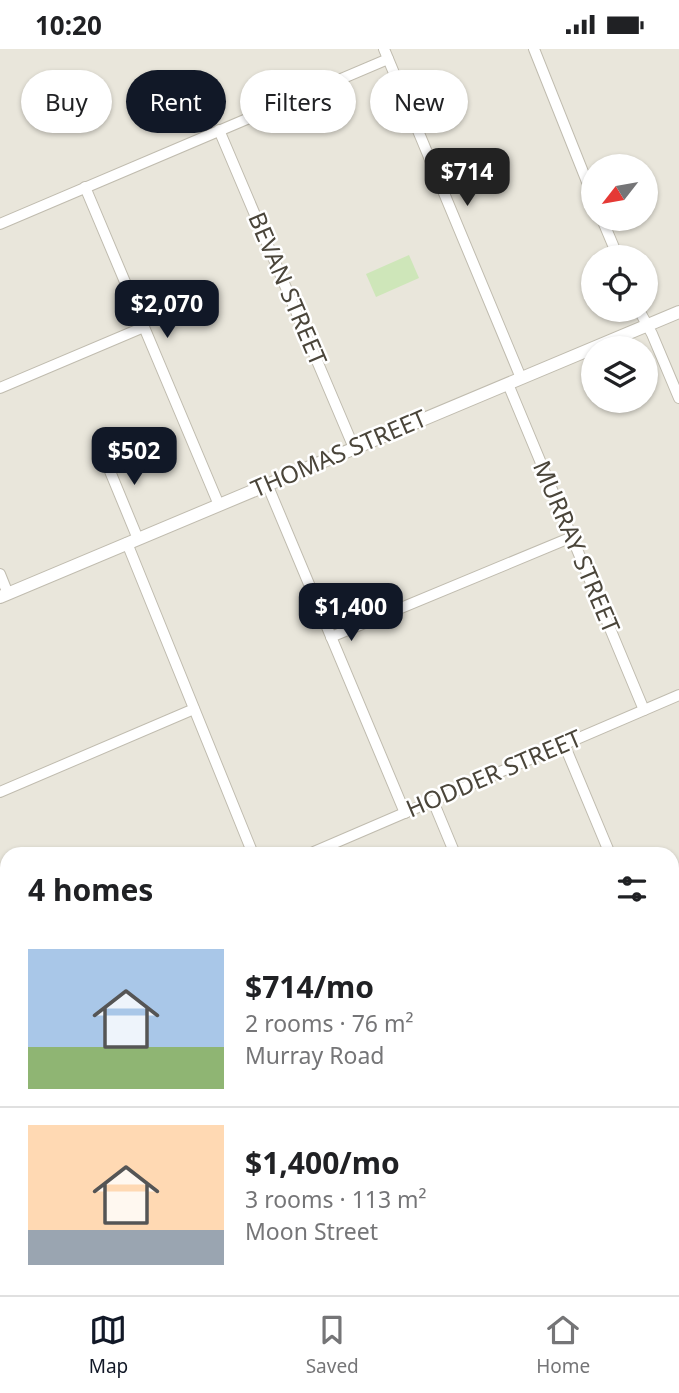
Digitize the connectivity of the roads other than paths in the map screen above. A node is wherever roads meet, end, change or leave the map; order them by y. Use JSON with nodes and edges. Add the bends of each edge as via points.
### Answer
{"nodes":[{"id":1,"x":534,"y":49,"type":"edge"},
{"id":2,"x":386,"y":54,"type":"edge"},
{"id":3,"x":226,"y":127,"type":"edge"},
{"id":4,"x":212,"y":133,"type":"edge"},
{"id":5,"x":220,"y":133,"type":"edge"},
{"id":6,"x":581,"y":167,"type":"edge"},
{"id":7,"x":85,"y":187,"type":"junction"},
{"id":8,"x":0,"y":224,"type":"edge"},
{"id":9,"x":679,"y":312,"type":"edge"},
{"id":10,"x":645,"y":322,"type":"edge"},
{"id":11,"x":647,"y":325,"type":"junction"},
{"id":12,"x":144,"y":327,"type":"junction"},
{"id":13,"x":515,"y":381,"type":"junction"},
{"id":14,"x":0,"y":388,"type":"edge"},
{"id":15,"x":679,"y":398,"type":"edge"},
{"id":16,"x":100,"y":447,"type":"dead end"},
{"id":17,"x":354,"y":448,"type":"junction"},
{"id":18,"x":267,"y":484,"type":"junction"},
{"id":19,"x":219,"y":505,"type":"junction"},
{"id":20,"x":572,"y":537,"type":"junction"},
{"id":21,"x":132,"y":541,"type":"junction"},
{"id":22,"x":0,"y":574,"type":"edge"},
{"id":23,"x":4,"y":595,"type":"edge"},
{"id":24,"x":331,"y":637,"type":"junction"},
{"id":25,"x":679,"y":695,"type":"edge"},
{"id":26,"x":194,"y":709,"type":"junction"},
{"id":27,"x":644,"y":710,"type":"junction"},
{"id":28,"x":565,"y":744,"type":"junction"},
{"id":29,"x":0,"y":792,"type":"edge"},
{"id":30,"x":433,"y":801,"type":"junction"},
{"id":31,"x":405,"y":813,"type":"junction"},
{"id":32,"x":250,"y":847,"type":"edge"},
{"id":33,"x":325,"y":847,"type":"edge"},
{"id":34,"x":452,"y":847,"type":"edge"},
{"id":35,"x":607,"y":847,"type":"edge"}],
"edges":[{"from":1,"to":6,"type":"street"},
{"from":2,"to":3,"type":"street"},
{"from":2,"to":13,"type":"street","name":"MURRAY STREET"},
{"from":4,"to":7,"type":"street"},
{"from":5,"to":17,"type":"street","name":"BEVAN STREET"},
{"from":7,"to":8,"type":"street"},
{"from":7,"to":12,"type":"street"},
{"from":9,"to":11,"type":"street","name":"THOMAS STREET"},
{"from":10,"to":11,"type":"street"},
{"from":11,"to":13,"type":"street","name":"THOMAS STREET"},
{"from":11,"to":15,"type":"street"},
{"from":12,"to":14,"type":"street"},
{"from":12,"to":19,"type":"street"},
{"from":13,"to":17,"type":"street","name":"THOMAS STREET"},
{"from":13,"to":20,"type":"street","name":"MURRAY STREET"},
{"from":16,"to":21,"type":"street"},
{"from":17,"to":18,"type":"street","name":"THOMAS STREET"},
{"from":18,"to":19,"type":"street","name":"THOMAS STREET"},
{"from":18,"to":24,"type":"street"},
{"from":19,"to":21,"type":"street","name":"THOMAS STREET"},
{"from":20,"to":24,"type":"street"},
{"from":20,"to":27,"type":"street","name":"MURRAY STREET"},
{"from":21,"to":23,"type":"street","name":"THOMAS STREET"},
{"from":21,"to":26,"type":"street"},
{"from":22,"to":23,"type":"street"},
{"from":24,"to":31,"type":"street"},
{"from":25,"to":27,"type":"street","name":"HODDER STREET"},
{"from":26,"to":29,"type":"street"},
{"from":26,"to":32,"type":"street"},
{"from":27,"to":28,"type":"street","name":"HODDER STREET"},
{"from":28,"to":30,"type":"street","name":"HODDER STREET"},
{"from":28,"to":35,"type":"street"},
{"from":30,"to":31,"type":"street","name":"HODDER STREET"},
{"from":30,"to":34,"type":"street"},
{"from":31,"to":33,"type":"street","name":"HODDER STREET"}]}
